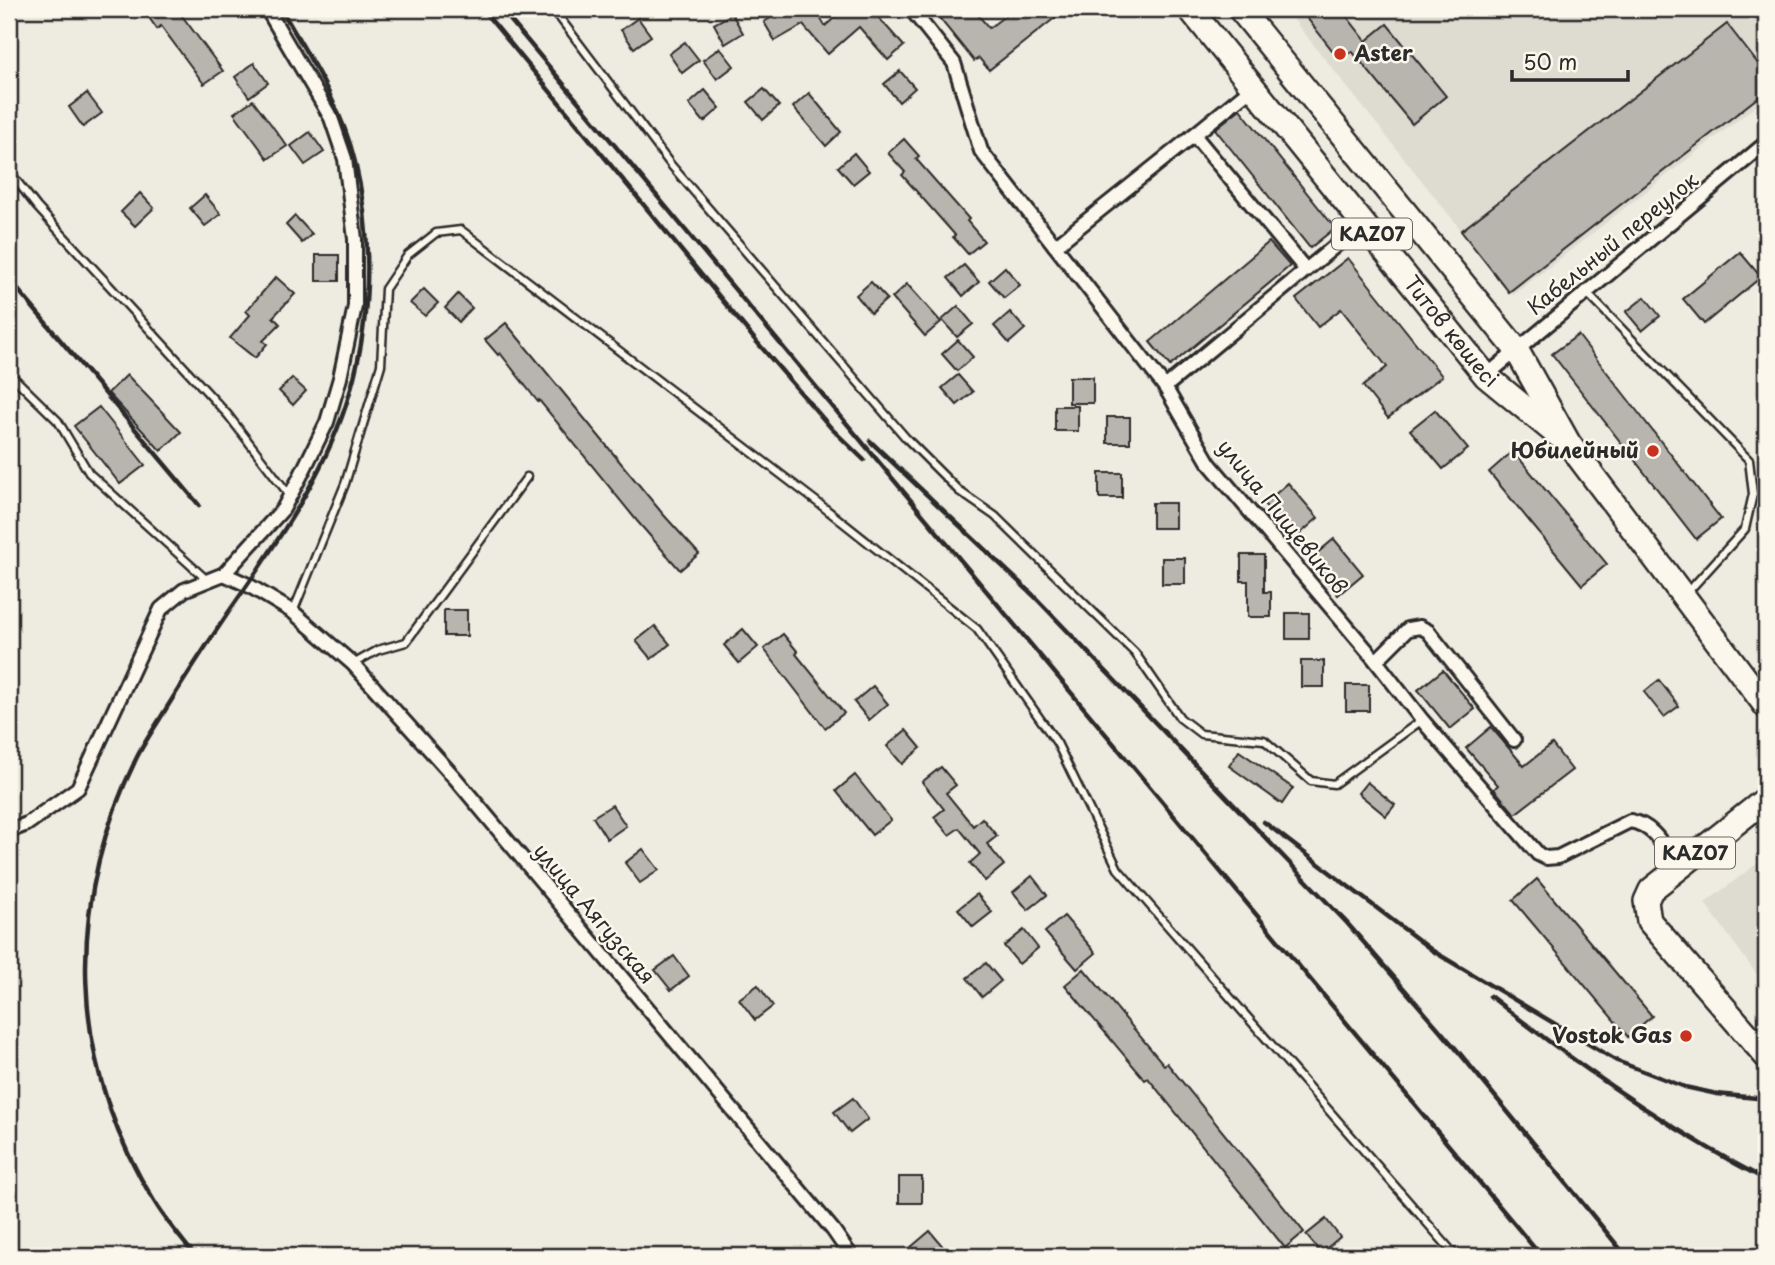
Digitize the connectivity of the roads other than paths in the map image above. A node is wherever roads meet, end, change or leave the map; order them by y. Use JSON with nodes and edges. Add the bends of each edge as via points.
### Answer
{"nodes":[{"id":1,"x":267,"y":9,"type":"edge"},
{"id":2,"x":553,"y":9,"type":"edge"},
{"id":3,"x":911,"y":9,"type":"edge"},
{"id":4,"x":1190,"y":9,"type":"edge"},
{"id":5,"x":1240,"y":9,"type":"edge"},
{"id":6,"x":1253,"y":87,"type":"junction"},
{"id":7,"x":1194,"y":135,"type":"junction"},
{"id":8,"x":1766,"y":143,"type":"edge"},
{"id":9,"x":9,"y":171,"type":"edge"},
{"id":10,"x":1363,"y":223,"type":"junction"},
{"id":11,"x":1055,"y":246,"type":"junction"},
{"id":12,"x":1306,"y":271,"type":"junction"},
{"id":13,"x":1585,"y":291,"type":"junction"},
{"id":14,"x":1516,"y":349,"type":"junction"},
{"id":15,"x":9,"y":373,"type":"edge"},
{"id":16,"x":1486,"y":376,"type":"junction"},
{"id":17,"x":1165,"y":387,"type":"junction"},
{"id":18,"x":1569,"y":444,"type":"junction"},
{"id":19,"x":527,"y":477,"type":"dead end"},
{"id":20,"x":290,"y":496,"type":"junction"},
{"id":21,"x":225,"y":574,"type":"junction"},
{"id":22,"x":207,"y":581,"type":"junction"},
{"id":23,"x":1684,"y":597,"type":"junction"},
{"id":24,"x":293,"y":612,"type":"junction"},
{"id":25,"x":1376,"y":661,"type":"junction"},
{"id":26,"x":353,"y":663,"type":"junction"},
{"id":27,"x":1766,"y":706,"type":"edge"},
{"id":28,"x":1422,"y":720,"type":"junction"},
{"id":29,"x":1514,"y":740,"type":"dead end"},
{"id":30,"x":1766,"y":799,"type":"edge"},
{"id":31,"x":9,"y":831,"type":"edge"},
{"id":32,"x":1678,"y":867,"type":"junction"},
{"id":33,"x":1766,"y":1056,"type":"edge"},
{"id":34,"x":850,"y":1256,"type":"edge"},
{"id":35,"x":1456,"y":1256,"type":"edge"}],
"edges":[{"from":1,"to":20,"type":"street","via":[[331,118],[345,159],[355,239],[355,306],[340,378],[327,422]]},
{"from":2,"to":28,"type":"lane","via":[[671,165],[906,438],[959,491],[995,516],[1135,653],[1180,718],[1201,734],[1264,740],[1311,780],[1334,784]]},
{"from":3,"to":11,"type":"street","name":"улица Пищевиков","via":[[954,63],[981,151]]},
{"from":4,"to":6,"type":"highway","name":"Титов көшесі","number":"KAZ07"},
{"from":5,"to":14,"type":"highway","name":"Титов көшесі","number":"KAZ07"},
{"from":6,"to":7,"type":"street"},
{"from":6,"to":10,"type":"highway","name":"Титов көшесі","number":"KAZ07"},
{"from":7,"to":11,"type":"street"},
{"from":7,"to":12,"type":"street"},
{"from":8,"to":13,"type":"street","name":"Кабельный переулок"},
{"from":9,"to":20,"type":"lane","via":[[228,415]]},
{"from":10,"to":12,"type":"street"},
{"from":10,"to":16,"type":"highway","name":"Титов көшесі","number":"KAZ07"},
{"from":11,"to":17,"type":"street","name":"улица Пищевиков"},
{"from":12,"to":17,"type":"street"},
{"from":13,"to":14,"type":"street","name":"Кабельный переулок"},
{"from":13,"to":23,"type":"lane","via":[[1749,460],[1753,494],[1745,529]]},
{"from":14,"to":16,"type":"street","name":"Кабельный переулок"},
{"from":14,"to":18,"type":"highway","name":"Титов көшесі","number":"KAZ07"},
{"from":15,"to":22,"type":"lane","via":[[58,421],[89,473]]},
{"from":16,"to":18,"type":"highway","name":"Титов көшесі","number":"KAZ07"},
{"from":17,"to":25,"type":"street","name":"улица Пищевиков","via":[[1209,463]]},
{"from":18,"to":23,"type":"highway","name":"Титов көшесі","number":"KAZ07"},
{"from":19,"to":26,"type":"lane","via":[[406,642]]},
{"from":20,"to":21,"type":"street"},
{"from":21,"to":22,"type":"street"},
{"from":21,"to":24,"type":"street","name":"улица Аягузская"},
{"from":22,"to":31,"type":"street","via":[[184,590],[161,609],[78,788],[27,824]]},
{"from":23,"to":27,"type":"highway","name":"Титов көшесі","number":"KAZ07"},
{"from":24,"to":26,"type":"street","name":"улица Аягузская"},
{"from":24,"to":35,"type":"lane","via":[[345,484],[381,365],[385,289],[408,255],[436,233],[461,230],[977,629],[1058,743],[1118,869]]},
{"from":25,"to":28,"type":"street","name":"улица Пищевиков"},
{"from":25,"to":29,"type":"street","via":[[1408,629],[1420,626]]},
{"from":26,"to":34,"type":"street","name":"улица Аягузская","via":[[472,799]]},
{"from":28,"to":32,"type":"street","name":"улица Пищевиков","via":[[1538,854],[1558,857],[1630,821],[1652,830]]},
{"from":30,"to":32,"type":"highway","number":"KAZ07"},
{"from":32,"to":33,"type":"highway","number":"KAZ07","via":[[1651,890],[1646,901],[1649,920]]}]}
